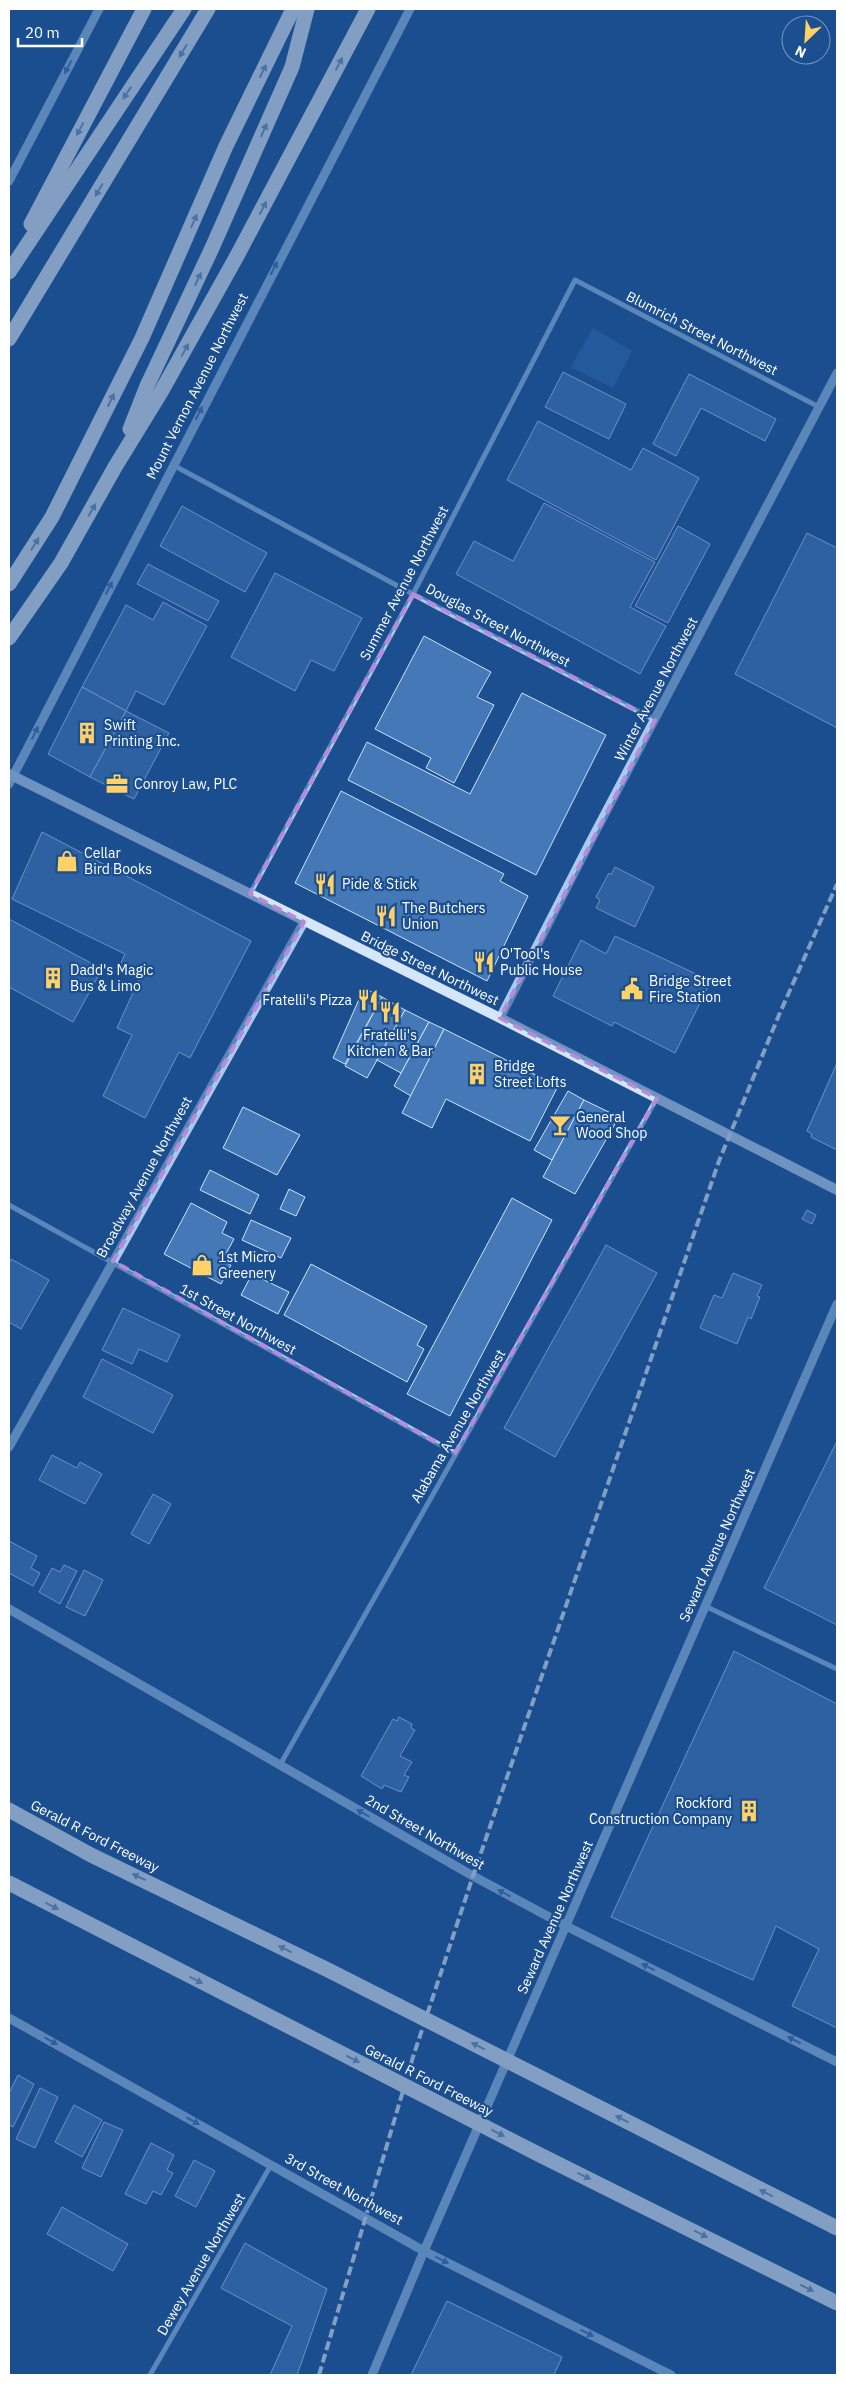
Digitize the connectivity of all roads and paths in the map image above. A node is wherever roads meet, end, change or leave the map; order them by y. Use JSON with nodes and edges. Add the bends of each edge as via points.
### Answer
{"nodes":[{"id":1,"x":99,"y":9,"type":"edge"},
{"id":2,"x":144,"y":9,"type":"edge"},
{"id":3,"x":184,"y":9,"type":"edge"},
{"id":4,"x":208,"y":9,"type":"edge"},
{"id":5,"x":293,"y":9,"type":"edge"},
{"id":6,"x":307,"y":9,"type":"edge"},
{"id":7,"x":368,"y":9,"type":"edge"},
{"id":8,"x":410,"y":9,"type":"edge"},
{"id":9,"x":9,"y":181,"type":"edge"},
{"id":10,"x":10,"y":269,"type":"edge"},
{"id":11,"x":575,"y":280,"type":"joint"},
{"id":12,"x":9,"y":339,"type":"edge"},
{"id":13,"x":837,"y":373,"type":"edge"},
{"id":14,"x":819,"y":407,"type":"junction"},
{"id":15,"x":172,"y":464,"type":"junction"},
{"id":16,"x":115,"y":467,"type":"junction"},
{"id":17,"x":9,"y":584,"type":"edge"},
{"id":18,"x":413,"y":594,"type":"junction"},
{"id":19,"x":9,"y":638,"type":"edge"},
{"id":20,"x":655,"y":720,"type":"junction"},
{"id":21,"x":10,"y":778,"type":"edge"},
{"id":22,"x":250,"y":894,"type":"junction"},
{"id":23,"x":304,"y":922,"type":"junction"},
{"id":24,"x":500,"y":1018,"type":"junction"},
{"id":25,"x":657,"y":1098,"type":"junction"},
{"id":26,"x":837,"y":1190,"type":"edge"},
{"id":27,"x":9,"y":1204,"type":"edge"},
{"id":28,"x":113,"y":1262,"type":"junction"},
{"id":29,"x":837,"y":1304,"type":"edge"},
{"id":30,"x":9,"y":1447,"type":"edge"},
{"id":31,"x":455,"y":1454,"type":"junction"},
{"id":32,"x":705,"y":1606,"type":"junction"},
{"id":33,"x":9,"y":1609,"type":"edge"},
{"id":34,"x":837,"y":1670,"type":"edge"},
{"id":35,"x":280,"y":1765,"type":"junction"},
{"id":36,"x":9,"y":1810,"type":"edge"},
{"id":37,"x":9,"y":1883,"type":"edge"},
{"id":38,"x":566,"y":1926,"type":"junction"},
{"id":39,"x":9,"y":2018,"type":"edge"},
{"id":40,"x":837,"y":2062,"type":"edge"},
{"id":41,"x":271,"y":2164,"type":"junction"},
{"id":42,"x":837,"y":2228,"type":"edge"},
{"id":43,"x":424,"y":2251,"type":"junction"},
{"id":44,"x":837,"y":2302,"type":"edge"},
{"id":45,"x":150,"y":2375,"type":"edge"},
{"id":46,"x":372,"y":2375,"type":"edge"},
{"id":47,"x":671,"y":2375,"type":"edge"}],
"edges":[{"from":1,"to":9,"type":"street","one_way":true},
{"from":2,"to":10,"type":"highway","one_way":true,"via":[[40,204]]},
{"from":3,"to":10,"type":"highway","one_way":true},
{"from":4,"to":12,"type":"highway","one_way":true},
{"from":17,"to":5,"type":"highway","one_way":true,"via":[[52,517],[124,374],[226,146]]},
{"from":16,"to":6,"type":"highway","one_way":true,"via":[[148,386],[292,67]]},
{"from":16,"to":7,"type":"highway","one_way":true,"via":[[238,254]]},
{"from":15,"to":8,"type":"street","name":"Mount Vernon Avenue Northwest","one_way":true},
{"from":11,"to":14,"type":"street","name":"Blumrich Street Northwest"},
{"from":11,"to":18,"type":"street","name":"Summer Avenue Northwest"},
{"from":13,"to":14,"type":"street","name":"Winter Avenue Northwest"},
{"from":14,"to":20,"type":"street","name":"Winter Avenue Northwest"},
{"from":15,"to":18,"type":"street","name":"Douglas Street Northwest"},
{"from":21,"to":15,"type":"street","name":"Mount Vernon Avenue Northwest","one_way":true},
{"from":19,"to":16,"type":"highway","one_way":true,"via":[[61,563]]},
{"from":18,"to":20,"type":"street","name":"Douglas Street Northwest"},
{"from":18,"to":22,"type":"street","name":"Summer Avenue Northwest"},
{"from":20,"to":24,"type":"street","name":"Winter Avenue Northwest"},
{"from":21,"to":22,"type":"main road","name":"Bridge Street Northwest"},
{"from":22,"to":23,"type":"main road","name":"Bridge Street Northwest"},
{"from":23,"to":24,"type":"main road","name":"Bridge Street Northwest"},
{"from":23,"to":28,"type":"street","name":"Broadway Avenue Northwest"},
{"from":24,"to":25,"type":"main road","name":"Bridge Street Northwest"},
{"from":25,"to":26,"type":"main road","name":"Bridge Street Northwest"},
{"from":25,"to":31,"type":"street","name":"Alabama Avenue Northwest"},
{"from":27,"to":28,"type":"street","name":"1st Street Northwest"},
{"from":28,"to":30,"type":"street","name":"Broadway Avenue Northwest"},
{"from":28,"to":31,"type":"street","name":"1st Street Northwest"},
{"from":29,"to":32,"type":"street","name":"Seward Avenue Northwest"},
{"from":31,"to":35,"type":"street","name":"Alabama Avenue Northwest"},
{"from":32,"to":34,"type":"street"},
{"from":32,"to":38,"type":"street","name":"Seward Avenue Northwest"},
{"from":33,"to":35,"type":"street","name":"2nd Street Northwest"},
{"from":38,"to":35,"type":"street","name":"2nd Street Northwest","one_way":true},
{"from":42,"to":36,"type":"highway","name":"Gerald R Ford Freeway","one_way":true,"via":[[328,1970],[91,1855]]},
{"from":37,"to":44,"type":"highway","name":"Gerald R Ford Freeway","one_way":true,"via":[[540,2155]]},
{"from":40,"to":38,"type":"street","name":"2nd Street Northwest","one_way":true},
{"from":38,"to":43,"type":"street","name":"Seward Avenue Northwest"},
{"from":39,"to":41,"type":"street","name":"3rd Street Northwest","one_way":true},
{"from":41,"to":43,"type":"street","name":"3rd Street Northwest"},
{"from":41,"to":45,"type":"street","name":"Dewey Avenue Northwest"},
{"from":43,"to":46,"type":"street","name":"Seward Avenue Northwest"},
{"from":43,"to":47,"type":"street","name":"3rd Street Northwest","one_way":true}]}
